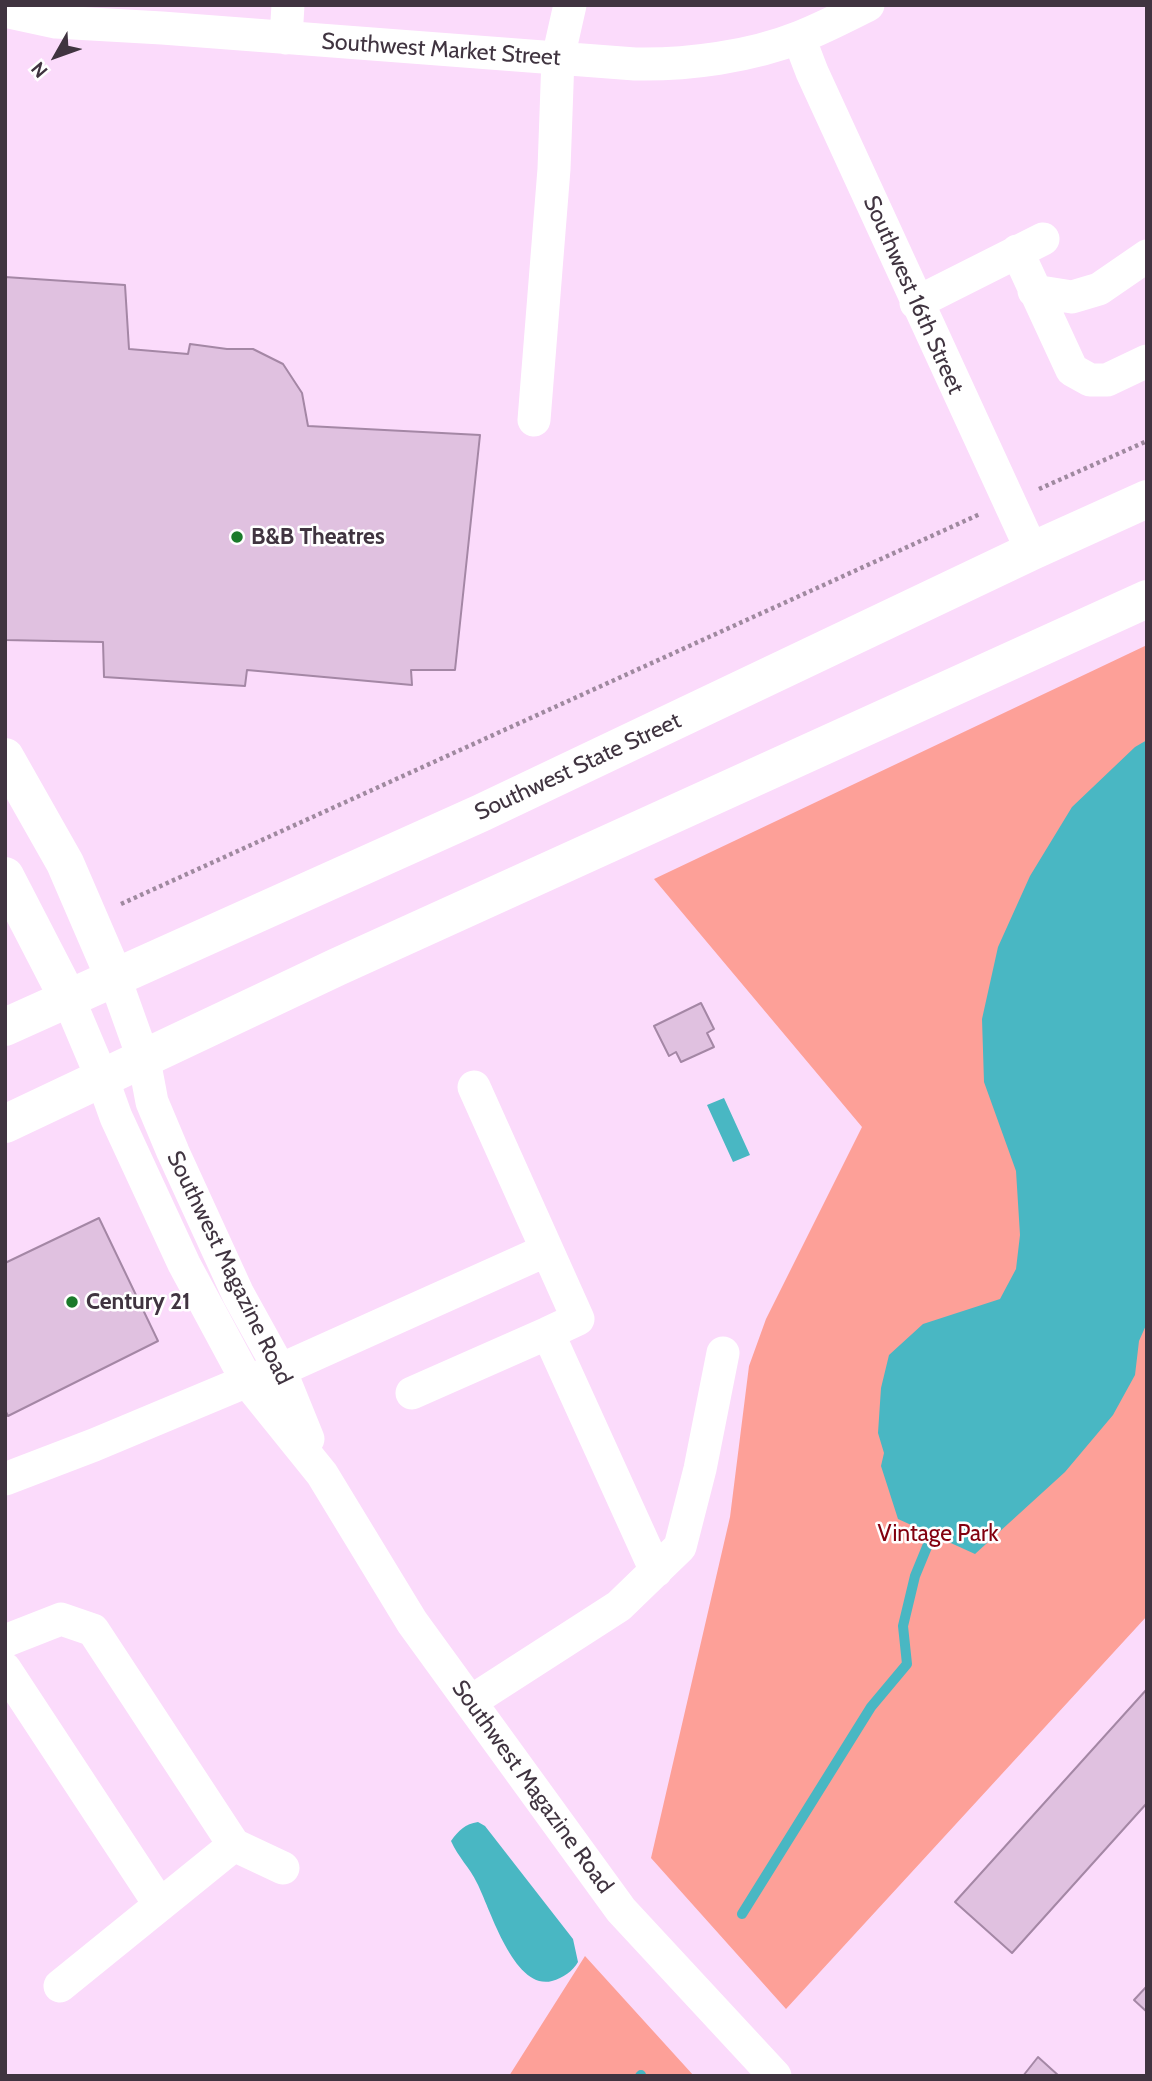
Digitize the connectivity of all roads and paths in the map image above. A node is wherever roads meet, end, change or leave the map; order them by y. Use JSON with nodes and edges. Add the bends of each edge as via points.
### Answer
{"nodes":[{"id":1,"x":288,"y":5,"type":"edge"},
{"id":2,"x":570,"y":5,"type":"edge"},
{"id":3,"x":868,"y":5,"type":"edge"},
{"id":4,"x":5,"y":11,"type":"edge"},
{"id":5,"x":286,"y":38,"type":"junction"},
{"id":6,"x":799,"y":38,"type":"junction"},
{"id":7,"x":558,"y":58,"type":"junction"},
{"id":8,"x":1147,"y":256,"type":"edge"},
{"id":9,"x":1034,"y":290,"type":"junction"},
{"id":10,"x":916,"y":303,"type":"junction"},
{"id":11,"x":1147,"y":361,"type":"edge"},
{"id":12,"x":534,"y":420,"type":"dead end"},
{"id":13,"x":1147,"y":441,"type":"edge"},
{"id":14,"x":1147,"y":499,"type":"edge"},
{"id":15,"x":1009,"y":502,"type":"junction"},
{"id":16,"x":1032,"y":551,"type":"junction"},
{"id":17,"x":1147,"y":599,"type":"edge"},
{"id":18,"x":5,"y":757,"type":"edge"},
{"id":19,"x":5,"y":876,"type":"edge"},
{"id":20,"x":90,"y":918,"type":"junction"},
{"id":21,"x":115,"y":979,"type":"junction"},
{"id":22,"x":69,"y":1000,"type":"junction"},
{"id":23,"x":5,"y":1027,"type":"edge"},
{"id":24,"x":144,"y":1060,"type":"junction"},
{"id":25,"x":102,"y":1078,"type":"junction"},
{"id":26,"x":474,"y":1087,"type":"dead end"},
{"id":27,"x":5,"y":1124,"type":"edge"},
{"id":28,"x":547,"y":1250,"type":"junction"},
{"id":29,"x":548,"y":1332,"type":"junction"},
{"id":30,"x":723,"y":1353,"type":"dead end"},
{"id":31,"x":280,"y":1370,"type":"junction"},
{"id":32,"x":247,"y":1381,"type":"junction"},
{"id":33,"x":412,"y":1393,"type":"dead end"},
{"id":34,"x":321,"y":1474,"type":"junction"},
{"id":35,"x":5,"y":1479,"type":"edge"},
{"id":36,"x":656,"y":1570,"type":"junction"},
{"id":37,"x":5,"y":1641,"type":"edge"},
{"id":38,"x":5,"y":1669,"type":"edge"},
{"id":39,"x":470,"y":1702,"type":"junction"},
{"id":40,"x":234,"y":1845,"type":"junction"},
{"id":41,"x":283,"y":1868,"type":"dead end"},
{"id":42,"x":160,"y":1905,"type":"junction"},
{"id":43,"x":60,"y":1986,"type":"dead end"},
{"id":44,"x":775,"y":2076,"type":"edge"}],
"edges":[{"from":1,"to":5,"type":"street"},
{"from":2,"to":7,"type":"street"},
{"from":3,"to":6,"type":"street","name":"Southwest Market Street"},
{"from":4,"to":5,"type":"street","name":"Southwest Market Street","via":[[56,22]]},
{"from":5,"to":7,"type":"street","name":"Southwest Market Street"},
{"from":6,"to":7,"type":"street","name":"Southwest Market Street","via":[[674,64]]},
{"from":6,"to":10,"type":"street","name":"Southwest 16th Street"},
{"from":7,"to":12,"type":"street"},
{"from":8,"to":9,"type":"street","via":[[1099,289],[1072,297]]},
{"from":9,"to":10,"type":"street","via":[[1030,245]]},
{"from":9,"to":11,"type":"street","via":[[1072,370],[1090,380],[1107,380]]},
{"from":10,"to":15,"type":"street","name":"Southwest 16th Street"},
{"from":13,"to":15,"type":"path"},
{"from":14,"to":16,"type":"main road","name":"Southwest State Street"},
{"from":15,"to":16,"type":"street","name":"Southwest 16th Street"},
{"from":15,"to":20,"type":"path"},
{"from":16,"to":21,"type":"main road","name":"Southwest State Street","via":[[481,813]]},
{"from":17,"to":24,"type":"main road","via":[[448,916]]},
{"from":18,"to":20,"type":"main road","via":[[65,863]]},
{"from":19,"to":22,"type":"main road"},
{"from":20,"to":21,"type":"main road"},
{"from":21,"to":22,"type":"main road","name":"Southwest State Street"},
{"from":21,"to":24,"type":"street","name":"Southwest Magazine Road"},
{"from":22,"to":23,"type":"main road","name":"Southwest State Street"},
{"from":22,"to":25,"type":"street","name":"Southwest Magazine Road"},
{"from":24,"to":25,"type":"main road"},
{"from":24,"to":31,"type":"street","name":"Southwest Magazine Road","via":[[152,1102],[173,1152],[238,1294]]},
{"from":25,"to":27,"type":"main road"},
{"from":25,"to":32,"type":"street","name":"Southwest Magazine Road","via":[[184,1264]]},
{"from":26,"to":28,"type":"street"},
{"from":28,"to":29,"type":"street","via":[[578,1319]]},
{"from":28,"to":31,"type":"street"},
{"from":29,"to":33,"type":"street"},
{"from":29,"to":36,"type":"street"},
{"from":30,"to":36,"type":"street","via":[[701,1469],[680,1547]]},
{"from":31,"to":32,"type":"street"},
{"from":31,"to":34,"type":"street","name":"Southwest Magazine Road"},
{"from":32,"to":34,"type":"street","name":"Southwest Magazine Road"},
{"from":32,"to":35,"type":"street"},
{"from":34,"to":39,"type":"street","name":"Southwest Magazine Road","via":[[412,1622]]},
{"from":36,"to":39,"type":"street","via":[[619,1606]]},
{"from":37,"to":40,"type":"street","via":[[61,1619],[93,1630]]},
{"from":38,"to":42,"type":"street"},
{"from":39,"to":44,"type":"street","name":"Southwest Magazine Road","via":[[621,1910]]},
{"from":40,"to":41,"type":"street"},
{"from":40,"to":42,"type":"street"},
{"from":42,"to":43,"type":"street"}]}
